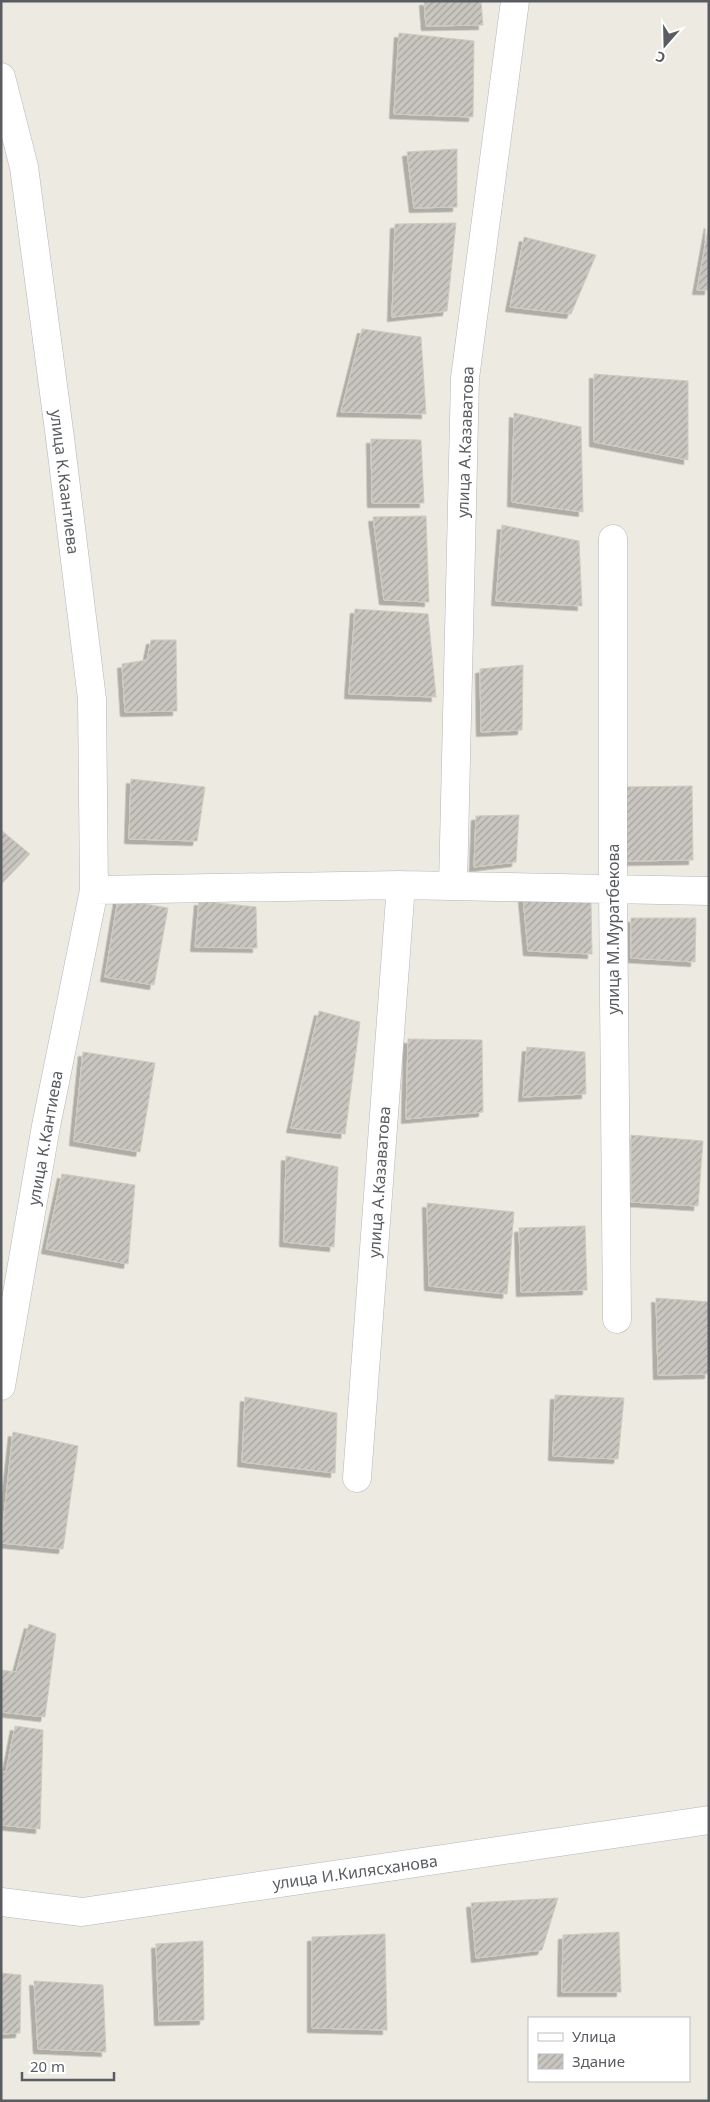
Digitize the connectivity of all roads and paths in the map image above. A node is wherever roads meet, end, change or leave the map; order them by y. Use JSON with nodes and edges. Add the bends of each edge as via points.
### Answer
{"nodes":[{"id":1,"x":515,"y":1,"type":"edge"},
{"id":2,"x":1,"y":77,"type":"edge"},
{"id":3,"x":613,"y":539,"type":"dead end"},
{"id":4,"x":401,"y":885,"type":"junction"},
{"id":5,"x":453,"y":886,"type":"junction"},
{"id":6,"x":613,"y":889,"type":"junction"},
{"id":7,"x":94,"y":890,"type":"junction"},
{"id":8,"x":709,"y":891,"type":"edge"},
{"id":9,"x":617,"y":1319,"type":"dead end"},
{"id":10,"x":1,"y":1386,"type":"edge"},
{"id":11,"x":358,"y":1478,"type":"dead end"},
{"id":12,"x":709,"y":1820,"type":"edge"},
{"id":13,"x":1,"y":1902,"type":"edge"}],
"edges":[{"from":1,"to":5,"type":"street","name":"улица А.Казаватова","via":[[465,378]]},
{"from":2,"to":7,"type":"street","name":"улица К.Каантиева","via":[[24,167],[92,699]]},
{"from":3,"to":6,"type":"street","name":"улица М.Муратбекова"},
{"from":4,"to":5,"type":"street"},
{"from":4,"to":7,"type":"street"},
{"from":4,"to":11,"type":"street","name":"улица А.Казаватова"},
{"from":5,"to":6,"type":"street"},
{"from":6,"to":8,"type":"street"},
{"from":6,"to":9,"type":"street","name":"улица М.Муратбекова"},
{"from":7,"to":10,"type":"street","name":"улица К.Кантиева","via":[[46,1126]]},
{"from":12,"to":13,"type":"street","name":"улица И.Килясханова","via":[[82,1912]]}]}
